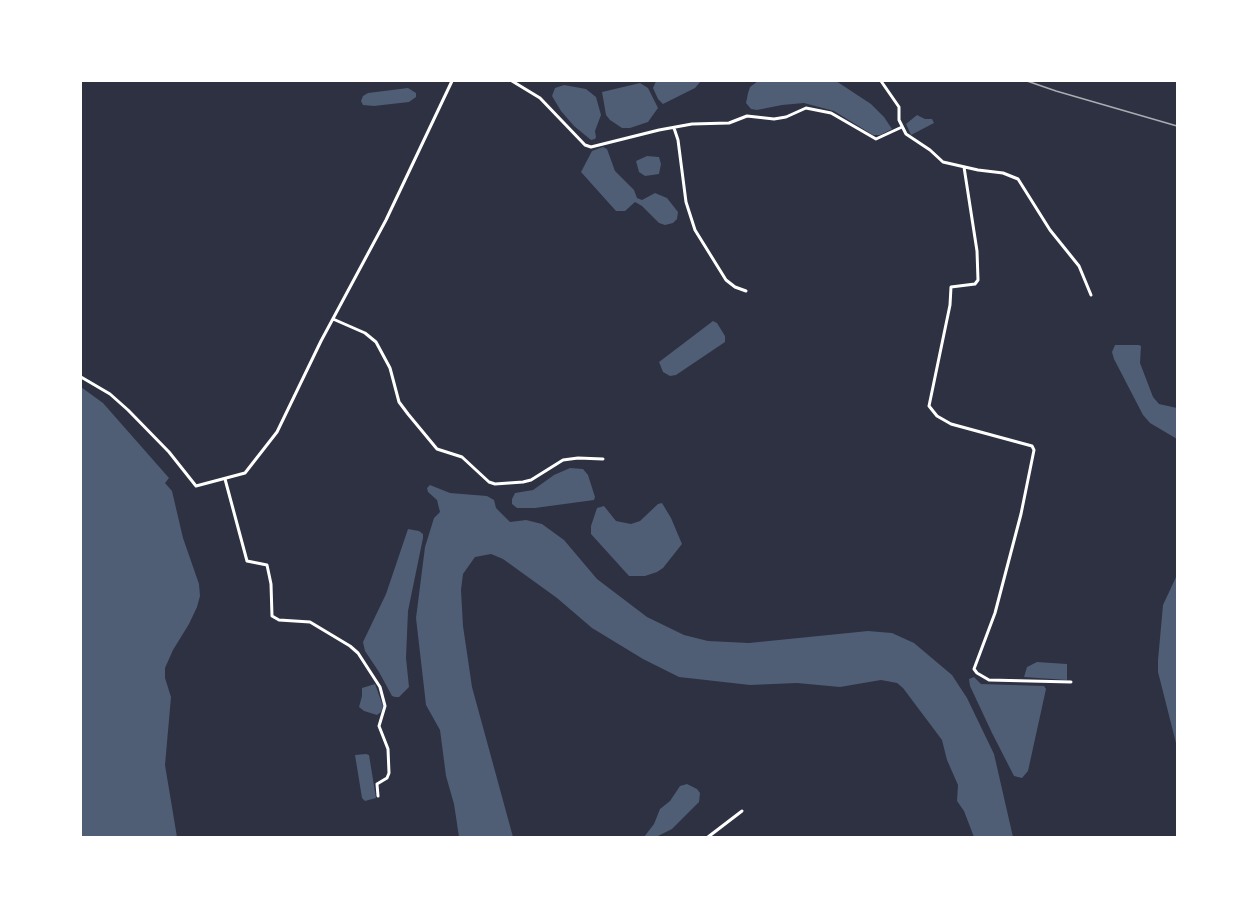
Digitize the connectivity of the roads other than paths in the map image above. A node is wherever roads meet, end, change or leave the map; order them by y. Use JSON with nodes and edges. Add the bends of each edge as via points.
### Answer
{"nodes":[{"id":1,"x":452,"y":81,"type":"edge"},
{"id":2,"x":512,"y":81,"type":"edge"},
{"id":3,"x":881,"y":81,"type":"edge"},
{"id":4,"x":674,"y":127,"type":"junction"},
{"id":5,"x":902,"y":127,"type":"junction"},
{"id":6,"x":964,"y":166,"type":"junction"},
{"id":7,"x":746,"y":291,"type":"dead end"},
{"id":8,"x":1091,"y":295,"type":"dead end"},
{"id":9,"x":333,"y":319,"type":"junction"},
{"id":10,"x":81,"y":377,"type":"edge"},
{"id":11,"x":603,"y":459,"type":"dead end"},
{"id":12,"x":225,"y":479,"type":"junction"},
{"id":13,"x":1071,"y":682,"type":"dead end"},
{"id":14,"x":378,"y":796,"type":"dead end"},
{"id":15,"x":742,"y":810,"type":"dead end"},
{"id":16,"x":708,"y":837,"type":"edge"}],
"edges":[{"from":1,"to":9,"type":"street"},
{"from":2,"to":4,"type":"street","via":[[540,98],[588,146]]},
{"from":3,"to":5,"type":"street","via":[[899,107]]},
{"from":4,"to":5,"type":"street","via":[[729,123],[747,116],[774,119],[808,108],[831,113],[876,139]]},
{"from":4,"to":7,"type":"street","via":[[686,202],[695,230],[726,280]]},
{"from":5,"to":6,"type":"street","via":[[943,162]]},
{"from":6,"to":8,"type":"street","via":[[1018,179],[1050,230],[1079,266]]},
{"from":6,"to":13,"type":"street","via":[[978,280],[975,285],[951,287],[929,406],[951,424],[1032,446],[1034,450],[995,613],[974,669],[989,680]]},
{"from":9,"to":11,"type":"street","via":[[376,342],[390,368],[399,402],[408,414],[438,450],[462,458],[489,482],[531,480],[563,460]]},
{"from":9,"to":12,"type":"street","via":[[277,432],[247,471]]},
{"from":10,"to":12,"type":"street","via":[[128,410],[196,486]]},
{"from":12,"to":14,"type":"street","via":[[247,561],[267,565],[272,616],[308,621],[350,646],[380,687],[385,706],[379,726],[388,749],[389,773],[377,784]]},
{"from":15,"to":16,"type":"street"}]}
